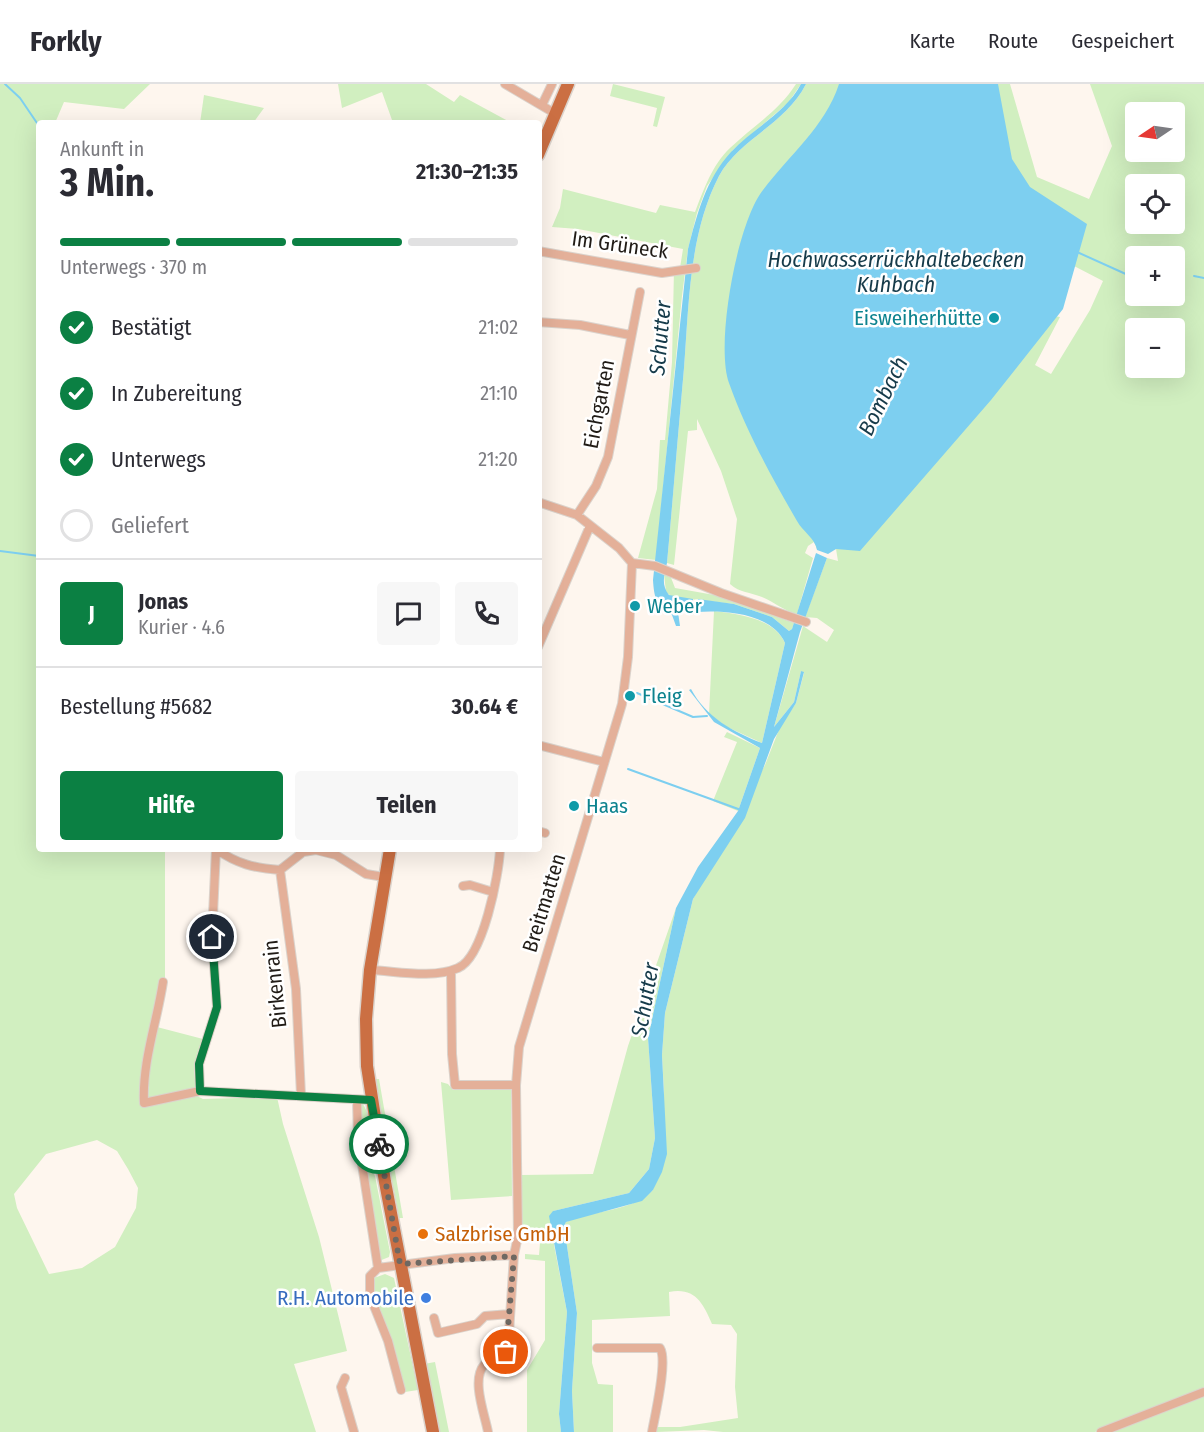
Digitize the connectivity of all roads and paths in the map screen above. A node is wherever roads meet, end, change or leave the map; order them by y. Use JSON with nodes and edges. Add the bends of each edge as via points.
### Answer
{"nodes":[{"id":1,"x":504,"y":84,"type":"edge"},
{"id":2,"x":552,"y":84,"type":"edge"},
{"id":3,"x":568,"y":84,"type":"edge"},
{"id":4,"x":542,"y":105,"type":"junction"},
{"id":5,"x":556,"y":114,"type":"junction"},
{"id":6,"x":542,"y":146,"type":"edge"},
{"id":7,"x":542,"y":252,"type":"edge"},
{"id":8,"x":696,"y":268,"type":"dead end"},
{"id":9,"x":640,"y":292,"type":"dead end"},
{"id":10,"x":542,"y":322,"type":"edge"},
{"id":11,"x":630,"y":335,"type":"junction"},
{"id":12,"x":542,"y":503,"type":"edge"},
{"id":13,"x":577,"y":516,"type":"junction"},
{"id":14,"x":590,"y":526,"type":"junction"},
{"id":15,"x":632,"y":563,"type":"junction"},
{"id":16,"x":806,"y":622,"type":"dead end"},
{"id":17,"x":542,"y":638,"type":"edge"},
{"id":18,"x":542,"y":746,"type":"edge"},
{"id":19,"x":604,"y":762,"type":"junction"},
{"id":20,"x":216,"y":852,"type":"edge"},
{"id":21,"x":220,"y":852,"type":"edge"},
{"id":22,"x":301,"y":852,"type":"edge"},
{"id":23,"x":327,"y":852,"type":"edge"},
{"id":24,"x":389,"y":852,"type":"edge"},
{"id":25,"x":500,"y":852,"type":"edge"},
{"id":26,"x":280,"y":870,"type":"junction"},
{"id":27,"x":384,"y":877,"type":"junction"},
{"id":28,"x":463,"y":886,"type":"dead end"},
{"id":29,"x":493,"y":892,"type":"junction"},
{"id":30,"x":370,"y":970,"type":"junction"},
{"id":31,"x":451,"y":971,"type":"junction"},
{"id":32,"x":163,"y":982,"type":"dead end"},
{"id":33,"x":516,"y":1085,"type":"junction"},
{"id":34,"x":200,"y":1091,"type":"junction"},
{"id":35,"x":301,"y":1095,"type":"junction"},
{"id":36,"x":357,"y":1100,"type":"junction"},
{"id":37,"x":371,"y":1100,"type":"junction"},
{"id":38,"x":514,"y":1256,"type":"junction"},
{"id":39,"x":400,"y":1264,"type":"junction"},
{"id":40,"x":378,"y":1268,"type":"junction"},
{"id":41,"x":510,"y":1314,"type":"junction"},
{"id":42,"x":435,"y":1318,"type":"dead end"},
{"id":43,"x":597,"y":1348,"type":"dead end"},
{"id":44,"x":345,"y":1378,"type":"dead end"},
{"id":45,"x":401,"y":1390,"type":"dead end"},
{"id":46,"x":1204,"y":1392,"type":"edge"},
{"id":47,"x":354,"y":1432,"type":"edge"},
{"id":48,"x":433,"y":1432,"type":"edge"},
{"id":49,"x":488,"y":1432,"type":"edge"},
{"id":50,"x":652,"y":1432,"type":"edge"},
{"id":51,"x":1101,"y":1432,"type":"edge"}],
"edges":[{"from":1,"to":4,"type":"street"},
{"from":2,"to":4,"type":"street"},
{"from":3,"to":5,"type":"main road"},
{"from":4,"to":5,"type":"street"},
{"from":5,"to":6,"type":"main road"},
{"from":7,"to":8,"type":"street","name":"Im Grüneck","via":[[662,273]]},
{"from":9,"to":11,"type":"street","name":"Eichgarten"},
{"from":10,"to":11,"type":"street"},
{"from":11,"to":13,"type":"street","name":"Eichgarten","via":[[608,457]]},
{"from":12,"to":13,"type":"street"},
{"from":13,"to":14,"type":"street"},
{"from":14,"to":15,"type":"street"},
{"from":14,"to":17,"type":"street"},
{"from":15,"to":16,"type":"street","via":[[668,570]]},
{"from":15,"to":19,"type":"street","name":"Breitmatten","via":[[626,682]]},
{"from":18,"to":19,"type":"street"},
{"from":19,"to":33,"type":"street","name":"Breitmatten","via":[[519,1047]]},
{"from":20,"to":34,"type":"street","via":[[212,937],[217,1007],[199,1064]]},
{"from":21,"to":26,"type":"street","via":[[253,868]]},
{"from":22,"to":26,"type":"street"},
{"from":23,"to":27,"type":"street","via":[[357,870]]},
{"from":24,"to":27,"type":"main road"},
{"from":25,"to":29,"type":"street"},
{"from":26,"to":35,"type":"street","name":"Birkenrain","via":[[296,989]]},
{"from":27,"to":30,"type":"main road"},
{"from":28,"to":29,"type":"street"},
{"from":29,"to":31,"type":"street","via":[[473,954],[464,965]]},
{"from":30,"to":31,"type":"street"},
{"from":30,"to":37,"type":"main road","via":[[366,1035]]},
{"from":31,"to":33,"type":"street","via":[[455,1085]]},
{"from":32,"to":34,"type":"street","via":[[150,1039],[144,1103]]},
{"from":33,"to":38,"type":"street","name":"Breitmatten","via":[[518,1236]]},
{"from":34,"to":35,"type":"street"},
{"from":35,"to":36,"type":"street"},
{"from":36,"to":37,"type":"street"},
{"from":36,"to":40,"type":"street","via":[[358,1138]]},
{"from":37,"to":39,"type":"main road"},
{"from":38,"to":39,"type":"street"},
{"from":38,"to":41,"type":"street","name":"Breitmatten"},
{"from":39,"to":40,"type":"street"},
{"from":39,"to":48,"type":"main road"},
{"from":40,"to":45,"type":"street","via":[[370,1276],[370,1296],[388,1341]]},
{"from":41,"to":42,"type":"street","via":[[485,1316],[477,1324],[438,1333]]},
{"from":41,"to":49,"type":"street","name":"Breitmatten","via":[[506,1352],[487,1362],[479,1373]]},
{"from":43,"to":50,"type":"street","via":[[660,1348],[663,1352]]},
{"from":44,"to":47,"type":"street","via":[[341,1387]]},
{"from":46,"to":51,"type":"street"}]}
